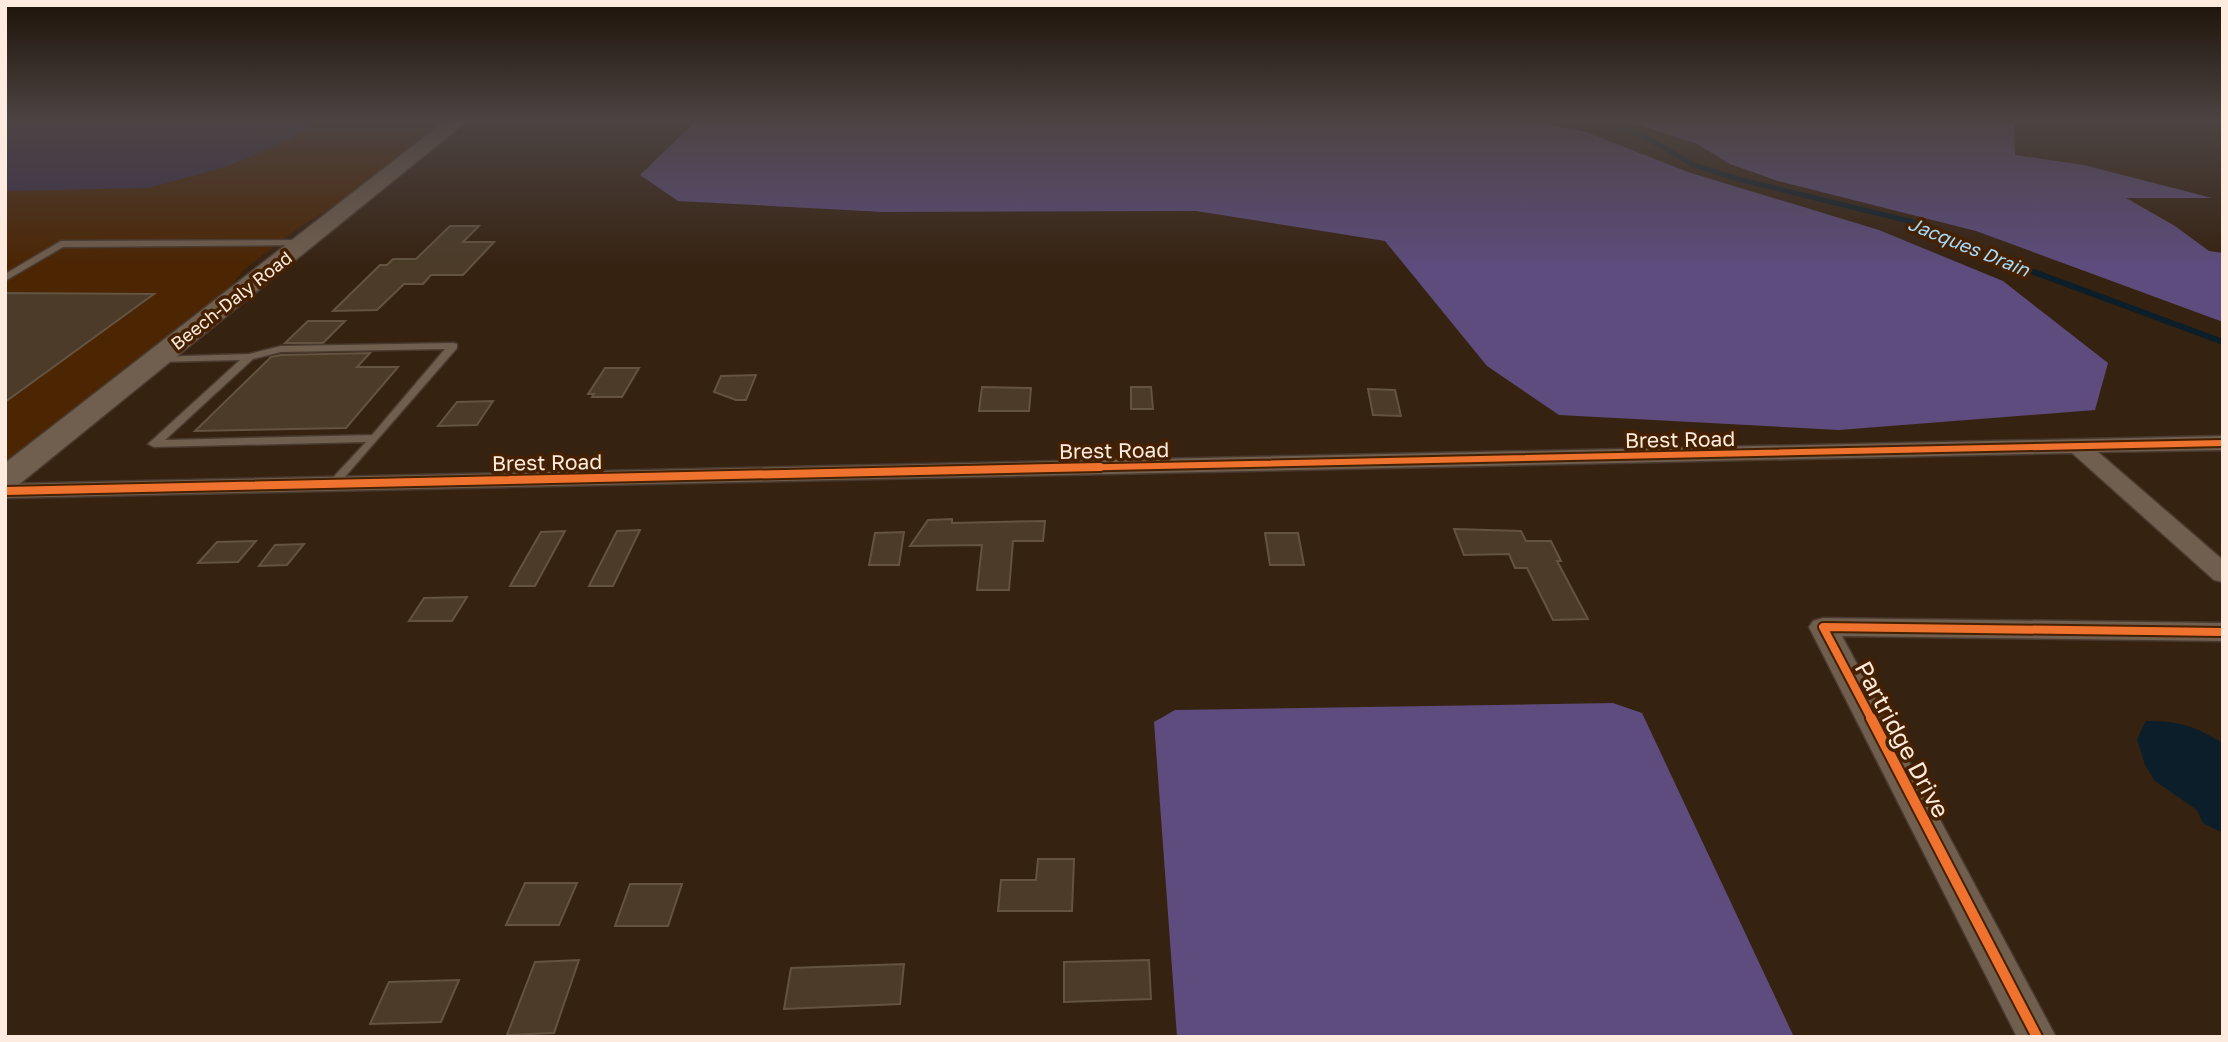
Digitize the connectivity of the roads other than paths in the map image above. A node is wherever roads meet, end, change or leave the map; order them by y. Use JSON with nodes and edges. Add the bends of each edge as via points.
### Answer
{"nodes":[{"id":1,"x":396,"y":170,"type":"edge"},
{"id":2,"x":303,"y":243,"type":"junction"},
{"id":3,"x":5,"y":278,"type":"edge"},
{"id":4,"x":249,"y":357,"type":"junction"},
{"id":5,"x":158,"y":359,"type":"junction"},
{"id":6,"x":374,"y":438,"type":"junction"},
{"id":7,"x":2223,"y":443,"type":"edge"},
{"id":8,"x":2077,"y":446,"type":"junction"},
{"id":9,"x":5,"y":479,"type":"edge"},
{"id":10,"x":333,"y":484,"type":"junction"},
{"id":11,"x":5,"y":491,"type":"edge"},
{"id":12,"x":2223,"y":574,"type":"edge"},
{"id":13,"x":2223,"y":632,"type":"edge"},
{"id":14,"x":2037,"y":1037,"type":"edge"}],
"edges":[{"from":1,"to":2,"type":"street","name":"Beech-Daly Road"},
{"from":2,"to":3,"type":"lane","via":[[61,244]]},
{"from":2,"to":5,"type":"street","name":"Beech-Daly Road"},
{"from":4,"to":5,"type":"lane"},
{"from":4,"to":6,"type":"lane","via":[[281,349],[453,346]]},
{"from":4,"to":6,"type":"lane","via":[[154,444]]},
{"from":5,"to":9,"type":"street","name":"Beech-Daly Road"},
{"from":6,"to":10,"type":"lane"},
{"from":7,"to":8,"type":"street","name":"Brest Road"},
{"from":8,"to":10,"type":"street","name":"Brest Road"},
{"from":8,"to":12,"type":"street"},
{"from":10,"to":11,"type":"street","name":"Brest Road"},
{"from":13,"to":14,"type":"street","name":"Partridge Drive","via":[[1823,628]]}]}
